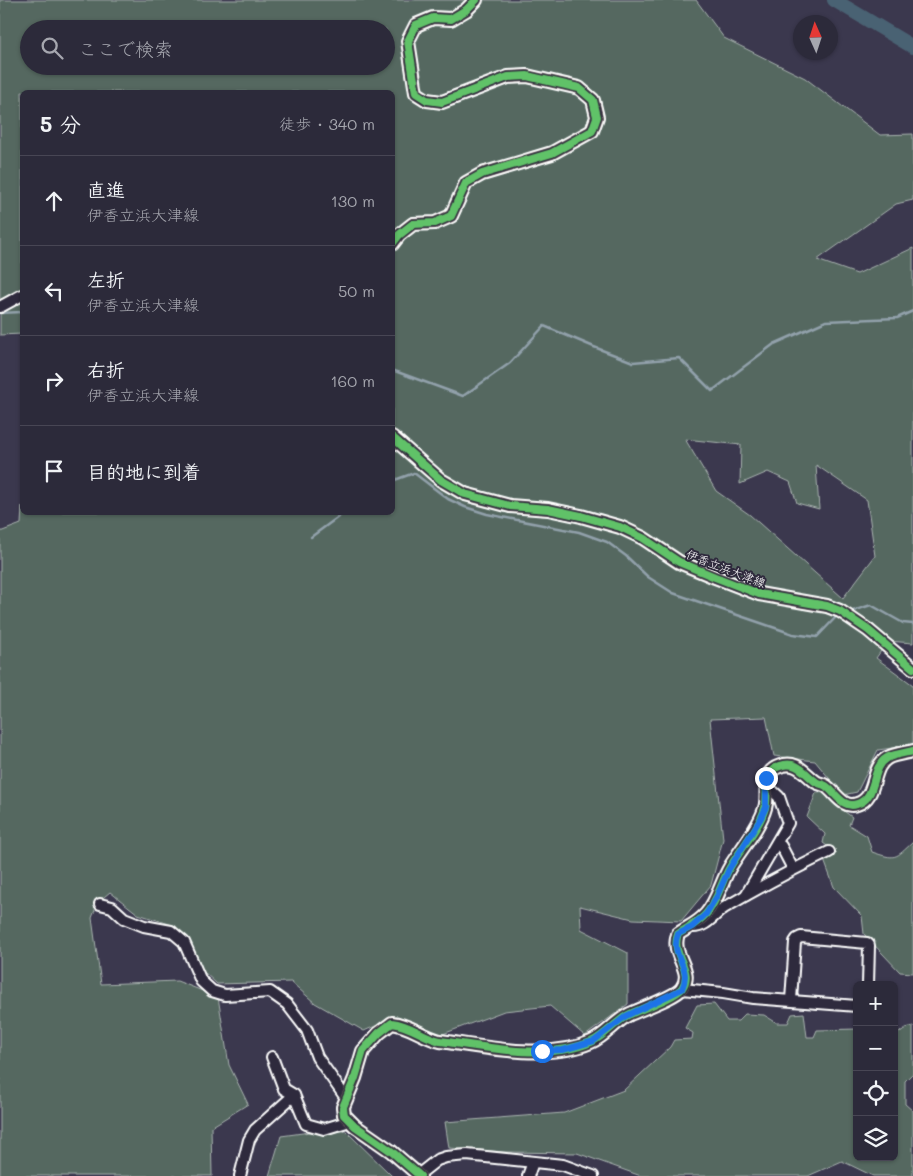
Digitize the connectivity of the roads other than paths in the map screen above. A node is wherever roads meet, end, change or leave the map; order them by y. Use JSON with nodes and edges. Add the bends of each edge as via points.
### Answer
{"nodes":[{"id":1,"x":476,"y":0,"type":"edge"},
{"id":2,"x":395,"y":240,"type":"edge"},
{"id":3,"x":20,"y":296,"type":"edge"},
{"id":4,"x":0,"y":307,"type":"edge"},
{"id":5,"x":395,"y":440,"type":"edge"},
{"id":6,"x":913,"y":668,"type":"edge"},
{"id":7,"x":913,"y":752,"type":"edge"},
{"id":8,"x":766,"y":785,"type":"junction"},
{"id":9,"x":777,"y":843,"type":"junction"},
{"id":10,"x":829,"y":852,"type":"dead end"},
{"id":11,"x":793,"y":870,"type":"junction"},
{"id":12,"x":745,"y":896,"type":"junction"},
{"id":13,"x":100,"y":904,"type":"dead end"},
{"id":14,"x":692,"y":927,"type":"junction"},
{"id":15,"x":868,"y":981,"type":"edge"},
{"id":16,"x":682,"y":989,"type":"junction"},
{"id":17,"x":791,"y":1000,"type":"junction"},
{"id":18,"x":853,"y":1006,"type":"edge"},
{"id":19,"x":272,"y":1057,"type":"dead end"},
{"id":20,"x":294,"y":1095,"type":"junction"},
{"id":21,"x":346,"y":1098,"type":"junction"},
{"id":22,"x":350,"y":1120,"type":"junction"},
{"id":23,"x":532,"y":1162,"type":"junction"},
{"id":24,"x":582,"y":1174,"type":"edge"},
{"id":25,"x":419,"y":1175,"type":"edge"},
{"id":26,"x":240,"y":1176,"type":"edge"},
{"id":27,"x":528,"y":1176,"type":"edge"},
{"id":28,"x":593,"y":1176,"type":"edge"}],
"edges":[{"from":1,"to":2,"type":"main road","via":[[452,19],[433,18],[416,25],[408,41],[416,94],[442,102],[508,77],[527,76],[579,88],[592,100],[597,118],[592,131],[552,153],[482,174],[466,183],[450,216],[435,223],[413,224]]},
{"from":3,"to":4,"type":"street"},
{"from":5,"to":6,"type":"main road","name":"伊香立浜大津線","via":[[441,480],[465,494],[510,506],[581,516],[620,527],[679,562],[759,594],[827,606],[868,630]]},
{"from":7,"to":8,"type":"main road","via":[[887,758],[877,769],[870,792],[858,804],[844,803],[825,785],[817,783],[791,764],[770,772]]},
{"from":8,"to":9,"type":"street","via":[[780,798],[788,823]]},
{"from":8,"to":14,"type":"main road","via":[[766,807],[761,818],[706,914]]},
{"from":9,"to":11,"type":"street"},
{"from":9,"to":12,"type":"street"},
{"from":10,"to":11,"type":"street"},
{"from":11,"to":12,"type":"street"},
{"from":12,"to":14,"type":"street","via":[[716,913],[708,922]]},
{"from":13,"to":21,"type":"street","via":[[112,907],[124,918],[144,926],[171,931],[184,942],[202,981],[212,991],[225,995],[270,992],[286,1004],[307,1030],[317,1057]]},
{"from":14,"to":16,"type":"main road","via":[[678,934],[676,940],[685,970],[686,980]]},
{"from":15,"to":17,"type":"street","via":[[867,943],[801,938],[795,942]]},
{"from":16,"to":17,"type":"street"},
{"from":16,"to":21,"type":"main road","via":[[626,1016],[594,1041],[563,1050],[508,1049],[440,1041],[403,1024],[392,1023],[363,1051]]},
{"from":17,"to":18,"type":"street"},
{"from":19,"to":20,"type":"street","via":[[284,1090]]},
{"from":20,"to":22,"type":"street","via":[[306,1124],[324,1129]]},
{"from":20,"to":26,"type":"street","via":[[255,1130],[249,1140]]},
{"from":21,"to":22,"type":"main road","via":[[344,1115]]},
{"from":22,"to":25,"type":"main road"},
{"from":23,"to":24,"type":"street","via":[[563,1165]]},
{"from":23,"to":25,"type":"street","via":[[467,1155],[446,1157]]},
{"from":23,"to":27,"type":"street"},
{"from":24,"to":28,"type":"street"}]}
